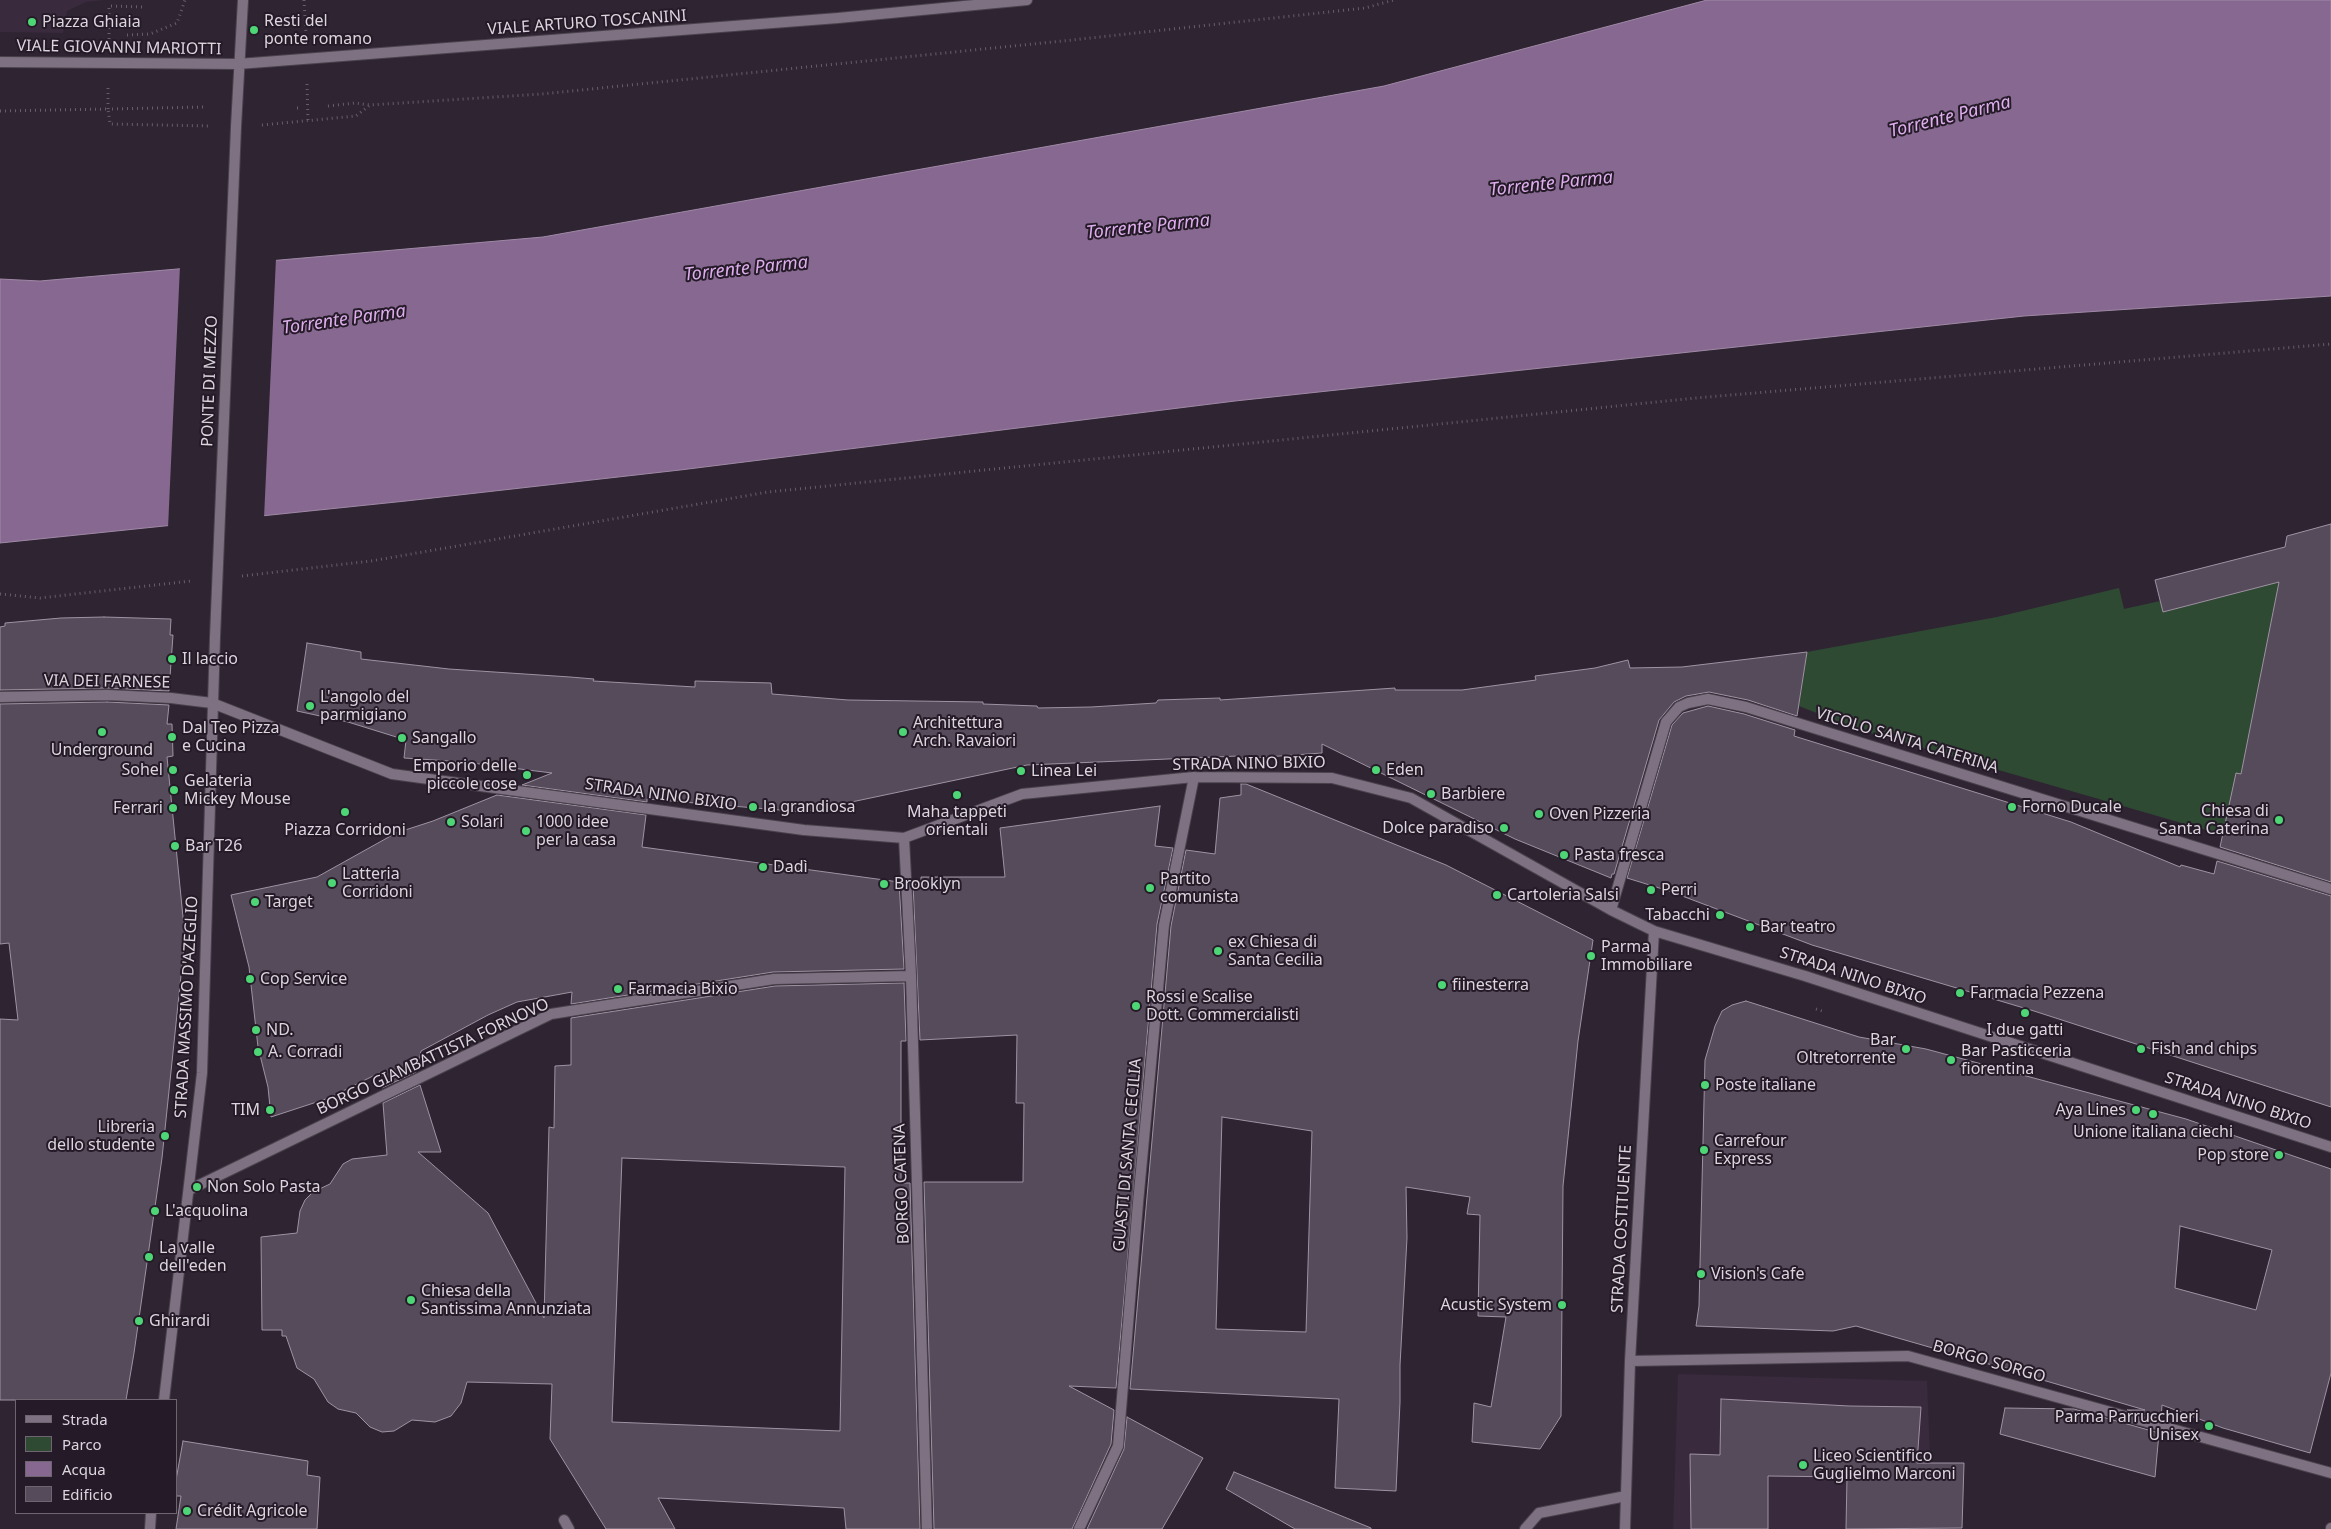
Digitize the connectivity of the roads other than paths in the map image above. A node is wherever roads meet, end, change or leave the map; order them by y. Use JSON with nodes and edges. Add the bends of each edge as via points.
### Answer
{"nodes":[{"id":1,"x":242,"y":0,"type":"edge"},
{"id":2,"x":1027,"y":0,"type":"edge"},
{"id":3,"x":0,"y":62,"type":"edge"},
{"id":4,"x":238,"y":64,"type":"junction"},
{"id":5,"x":0,"y":696,"type":"edge"},
{"id":6,"x":212,"y":703,"type":"junction"},
{"id":7,"x":1194,"y":777,"type":"junction"},
{"id":8,"x":904,"y":838,"type":"junction"},
{"id":9,"x":2331,"y":889,"type":"edge"},
{"id":10,"x":1610,"y":910,"type":"junction"},
{"id":11,"x":1654,"y":931,"type":"junction"},
{"id":12,"x":911,"y":976,"type":"junction"},
{"id":13,"x":2331,"y":1147,"type":"edge"},
{"id":14,"x":189,"y":1190,"type":"junction"},
{"id":15,"x":1630,"y":1361,"type":"junction"},
{"id":16,"x":164,"y":1399,"type":"edge"},
{"id":17,"x":2331,"y":1473,"type":"edge"},
{"id":18,"x":1626,"y":1496,"type":"junction"},
{"id":19,"x":151,"y":1514,"type":"edge"},
{"id":20,"x":150,"y":1529,"type":"edge"},
{"id":21,"x":927,"y":1529,"type":"edge"},
{"id":22,"x":1079,"y":1529,"type":"edge"},
{"id":23,"x":1525,"y":1529,"type":"edge"},
{"id":24,"x":1625,"y":1529,"type":"edge"}],
"edges":[{"from":1,"to":4,"type":"street","name":"PONTE DI MEZZO"},
{"from":2,"to":4,"type":"street","name":"VIALE ARTURO TOSCANINI","via":[[838,18]]},
{"from":3,"to":4,"type":"street","name":"VIALE GIOVANNI MARIOTTI"},
{"from":4,"to":6,"type":"street","name":"PONTE DI MEZZO","bridge":true},
{"from":5,"to":6,"type":"street","name":"VIA DEI FARNESE","via":[[125,696]]},
{"from":6,"to":8,"type":"street","name":"STRADA NINO BIXIO","via":[[392,774],[804,830]]},
{"from":6,"to":14,"type":"street","name":"STRADA MASSIMO D'AZEGLIO","via":[[202,1073]]},
{"from":7,"to":8,"type":"street","name":"STRADA NINO BIXIO","via":[[1022,794]]},
{"from":7,"to":10,"type":"street","name":"STRADA NINO BIXIO","via":[[1332,778],[1412,798]]},
{"from":7,"to":22,"type":"street","name":"GUASTI DI SANTA CECILIA","via":[[1164,925],[1118,1446]]},
{"from":8,"to":12,"type":"street","name":"BORGO CATENA"},
{"from":9,"to":10,"type":"street","name":"VICOLO SANTA CATERINA","via":[[1732,702],[1708,699],[1679,707],[1666,722]]},
{"from":10,"to":11,"type":"street","name":"STRADA NINO BIXIO"},
{"from":11,"to":13,"type":"street","name":"STRADA NINO BIXIO","via":[[1805,976]]},
{"from":11,"to":15,"type":"street","name":"STRADA COSTITUENTE"},
{"from":12,"to":14,"type":"street","name":"BORGO GIAMBATTISTA FORNOVO","via":[[774,979],[551,1014]]},
{"from":12,"to":21,"type":"street","name":"BORGO CATENA"},
{"from":14,"to":16,"type":"street","name":"STRADA MASSIMO D'AZEGLIO"},
{"from":15,"to":17,"type":"street","name":"BORGO SORGO","via":[[1908,1356]]},
{"from":15,"to":18,"type":"street","name":"STRADA COSTITUENTE"},
{"from":18,"to":23,"type":"street","via":[[1539,1513]]},
{"from":18,"to":24,"type":"street","name":"STRADA COSTITUENTE"},
{"from":19,"to":20,"type":"street"}]}
